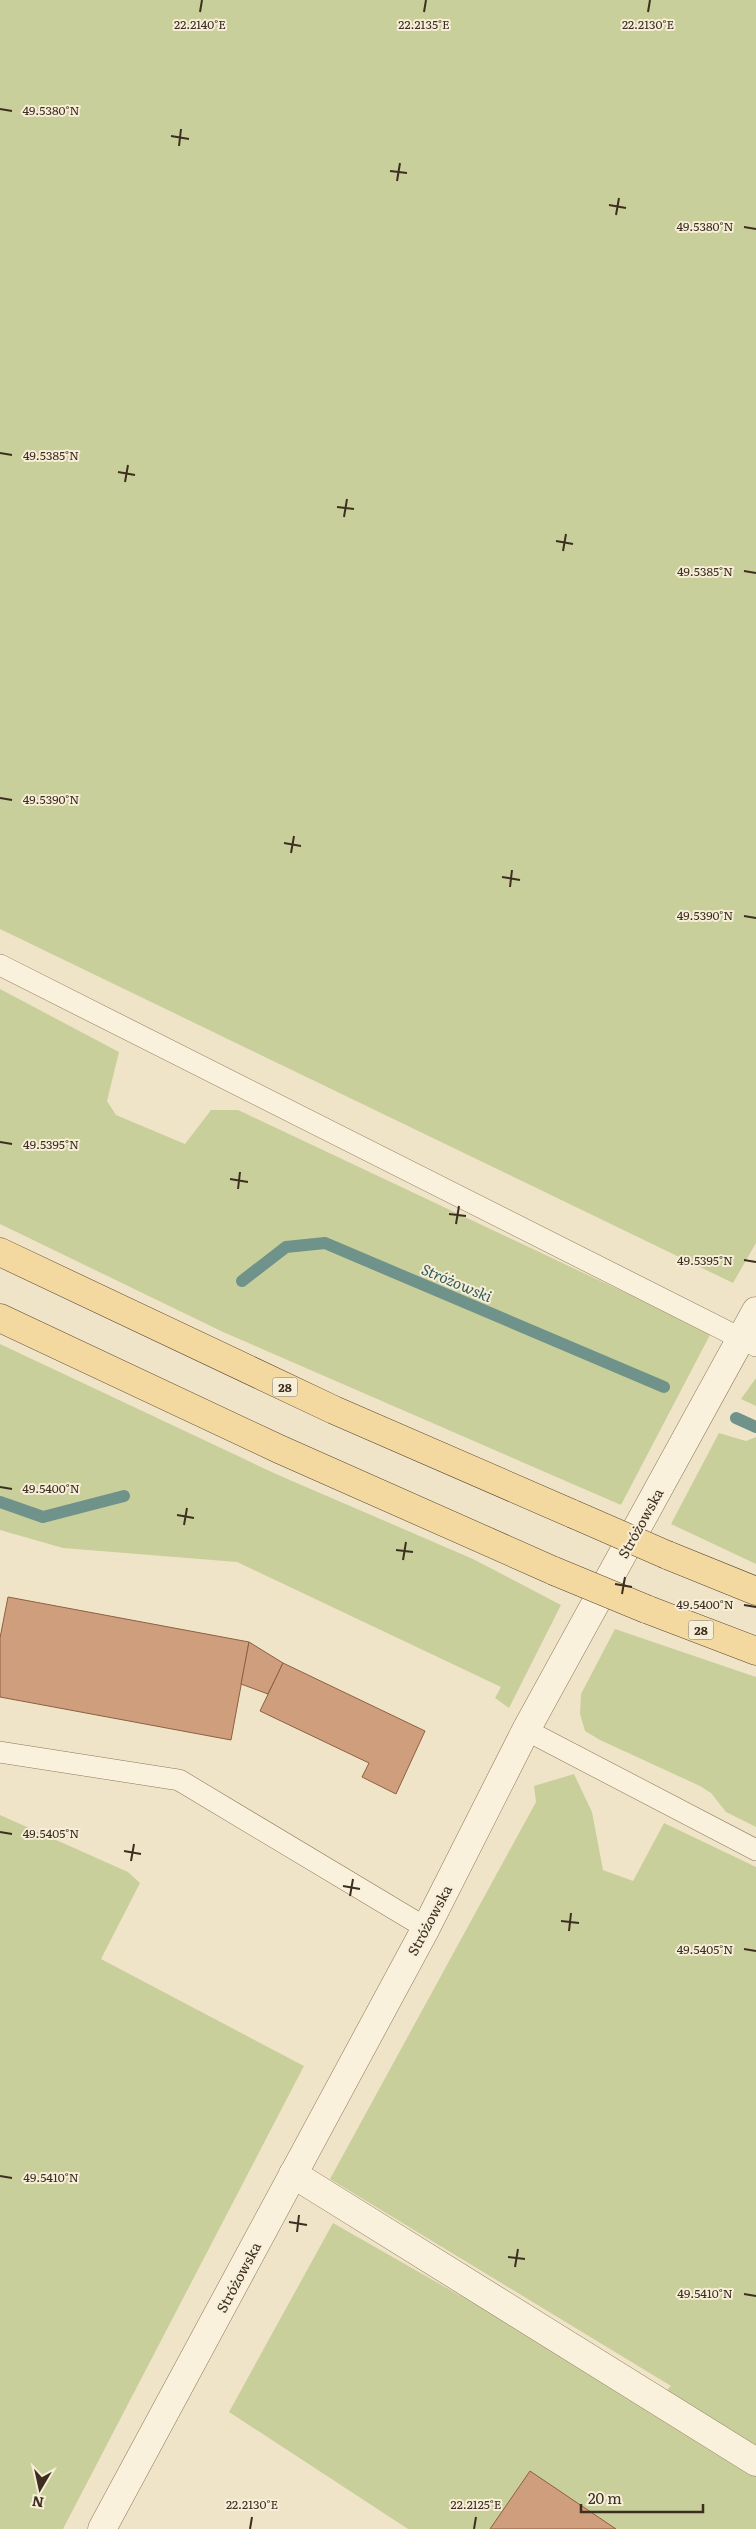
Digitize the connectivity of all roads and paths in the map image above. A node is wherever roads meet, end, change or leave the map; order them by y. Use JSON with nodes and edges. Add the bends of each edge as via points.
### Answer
{"nodes":[{"id":1,"x":0,"y":966,"type":"edge"},
{"id":2,"x":0,"y":1252,"type":"edge"},
{"id":3,"x":756,"y":1312,"type":"edge"},
{"id":4,"x":0,"y":1318,"type":"edge"},
{"id":5,"x":749,"y":1342,"type":"edge"},
{"id":6,"x":756,"y":1591,"type":"edge"},
{"id":7,"x":756,"y":1650,"type":"edge"},
{"id":8,"x":526,"y":1730,"type":"junction"},
{"id":9,"x":0,"y":1752,"type":"edge"},
{"id":10,"x":756,"y":1850,"type":"edge"},
{"id":11,"x":426,"y":1928,"type":"junction"},
{"id":12,"x":293,"y":2174,"type":"junction"},
{"id":13,"x":756,"y":2462,"type":"edge"},
{"id":14,"x":102,"y":2529,"type":"edge"}],
"edges":[{"from":1,"to":5,"type":"lane"},
{"from":2,"to":6,"type":"main road","number":"28","bridge":true,"via":[[334,1410]]},
{"from":3,"to":5,"type":"street","name":"Stróżowska"},
{"from":4,"to":7,"type":"main road","number":"28","bridge":true,"via":[[279,1449],[554,1571]]},
{"from":5,"to":8,"type":"street","name":"Stróżowska"},
{"from":8,"to":10,"type":"lane"},
{"from":8,"to":11,"type":"street","name":"Stróżowska"},
{"from":9,"to":11,"type":"lane","via":[[179,1780]]},
{"from":11,"to":12,"type":"street","name":"Stróżowska"},
{"from":12,"to":13,"type":"street"},
{"from":12,"to":14,"type":"street","name":"Stróżowska"}]}
